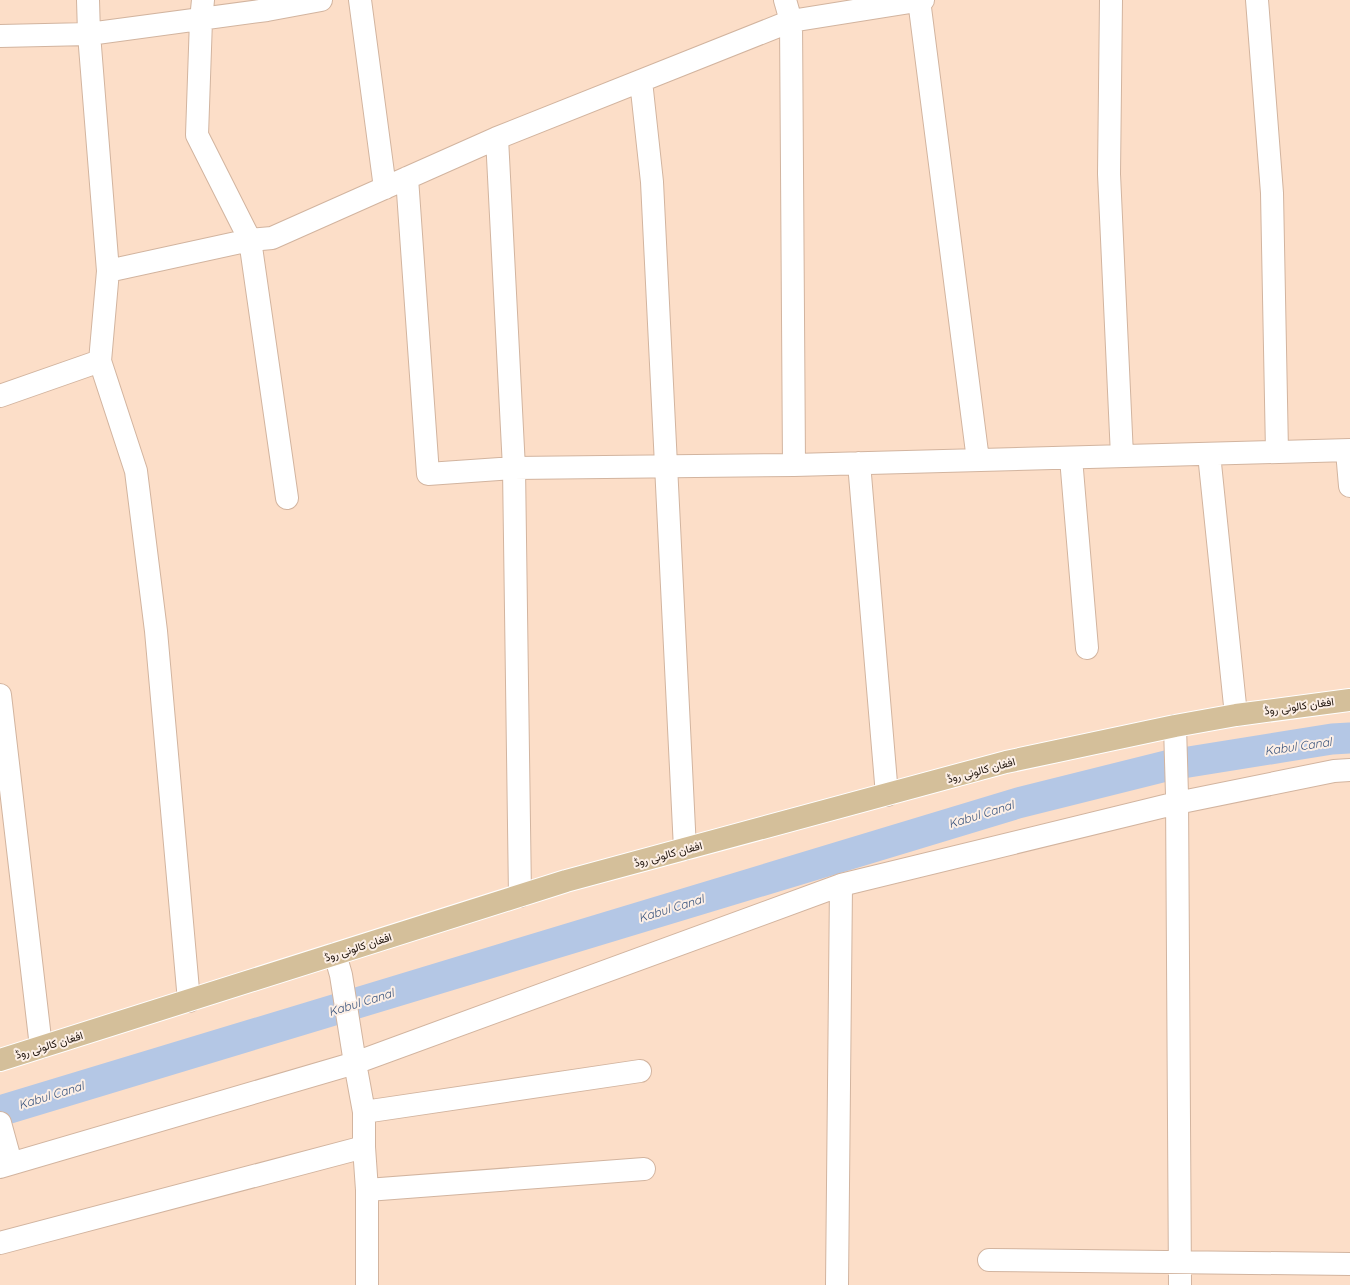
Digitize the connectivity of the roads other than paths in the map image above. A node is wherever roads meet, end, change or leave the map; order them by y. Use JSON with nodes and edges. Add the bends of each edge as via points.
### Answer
{"nodes":[{"id":1,"x":88,"y":0,"type":"edge"},
{"id":2,"x":321,"y":0,"type":"edge"},
{"id":3,"x":360,"y":0,"type":"edge"},
{"id":4,"x":785,"y":0,"type":"edge"},
{"id":5,"x":920,"y":0,"type":"edge"},
{"id":6,"x":923,"y":0,"type":"edge"},
{"id":7,"x":1111,"y":0,"type":"edge"},
{"id":8,"x":1257,"y":0,"type":"edge"},
{"id":9,"x":202,"y":10,"type":"edge"},
{"id":10,"x":791,"y":21,"type":"junction"},
{"id":11,"x":89,"y":34,"type":"junction"},
{"id":12,"x":0,"y":36,"type":"edge"},
{"id":13,"x":641,"y":80,"type":"junction"},
{"id":14,"x":497,"y":138,"type":"junction"},
{"id":15,"x":407,"y":178,"type":"junction"},
{"id":16,"x":385,"y":188,"type":"junction"},
{"id":17,"x":250,"y":240,"type":"junction"},
{"id":18,"x":108,"y":271,"type":"junction"},
{"id":19,"x":100,"y":361,"type":"junction"},
{"id":20,"x":0,"y":396,"type":"edge"},
{"id":21,"x":1348,"y":451,"type":"edge"},
{"id":22,"x":1277,"y":452,"type":"junction"},
{"id":23,"x":1209,"y":454,"type":"junction"},
{"id":24,"x":1122,"y":456,"type":"junction"},
{"id":25,"x":1071,"y":458,"type":"junction"},
{"id":26,"x":978,"y":460,"type":"junction"},
{"id":27,"x":859,"y":464,"type":"junction"},
{"id":28,"x":794,"y":465,"type":"junction"},
{"id":29,"x":666,"y":467,"type":"junction"},
{"id":30,"x":514,"y":468,"type":"junction"},
{"id":31,"x":1350,"y":486,"type":"edge"},
{"id":32,"x":287,"y":498,"type":"dead end"},
{"id":33,"x":1087,"y":648,"type":"dead end"},
{"id":34,"x":0,"y":695,"type":"edge"},
{"id":35,"x":1350,"y":700,"type":"edge"},
{"id":36,"x":1236,"y":715,"type":"junction"},
{"id":37,"x":1175,"y":732,"type":"junction"},
{"id":38,"x":1350,"y":770,"type":"edge"},
{"id":39,"x":887,"y":795,"type":"junction"},
{"id":40,"x":1177,"y":799,"type":"junction"},
{"id":41,"x":685,"y":849,"type":"junction"},
{"id":42,"x":841,"y":885,"type":"junction"},
{"id":43,"x":520,"y":896,"type":"junction"},
{"id":44,"x":338,"y":964,"type":"junction"},
{"id":45,"x":189,"y":1001,"type":"junction"},
{"id":46,"x":41,"y":1047,"type":"junction"},
{"id":47,"x":354,"y":1055,"type":"junction"},
{"id":48,"x":0,"y":1060,"type":"edge"},
{"id":49,"x":640,"y":1071,"type":"dead end"},
{"id":50,"x":364,"y":1112,"type":"junction"},
{"id":51,"x":0,"y":1123,"type":"edge"},
{"id":52,"x":364,"y":1148,"type":"junction"},
{"id":53,"x":6,"y":1165,"type":"edge"},
{"id":54,"x":644,"y":1169,"type":"dead end"},
{"id":55,"x":367,"y":1190,"type":"junction"},
{"id":56,"x":0,"y":1243,"type":"edge"},
{"id":57,"x":990,"y":1260,"type":"dead end"},
{"id":58,"x":1180,"y":1263,"type":"junction"},
{"id":59,"x":1350,"y":1264,"type":"edge"},
{"id":60,"x":367,"y":1285,"type":"edge"},
{"id":61,"x":837,"y":1285,"type":"edge"},
{"id":62,"x":1180,"y":1285,"type":"edge"}],
"edges":[{"from":1,"to":11,"type":"street"},
{"from":2,"to":9,"type":"street","via":[[267,10]]},
{"from":3,"to":16,"type":"street"},
{"from":4,"to":10,"type":"street"},
{"from":5,"to":6,"type":"street"},
{"from":5,"to":10,"type":"street"},
{"from":5,"to":26,"type":"street"},
{"from":7,"to":24,"type":"street","via":[[1109,174]]},
{"from":8,"to":22,"type":"street","via":[[1272,193]]},
{"from":9,"to":11,"type":"street"},
{"from":9,"to":17,"type":"street","via":[[197,135]]},
{"from":10,"to":13,"type":"street"},
{"from":10,"to":28,"type":"street"},
{"from":11,"to":12,"type":"street"},
{"from":11,"to":18,"type":"street"},
{"from":13,"to":14,"type":"street"},
{"from":13,"to":29,"type":"street","via":[[652,182]]},
{"from":14,"to":15,"type":"street"},
{"from":14,"to":30,"type":"street"},
{"from":15,"to":16,"type":"street"},
{"from":15,"to":30,"type":"street","via":[[428,474]]},
{"from":16,"to":17,"type":"street","via":[[272,238]]},
{"from":17,"to":18,"type":"street"},
{"from":17,"to":32,"type":"street"},
{"from":18,"to":19,"type":"street"},
{"from":19,"to":20,"type":"street"},
{"from":19,"to":45,"type":"street","via":[[136,471],[156,631]]},
{"from":21,"to":22,"type":"street"},
{"from":21,"to":31,"type":"street"},
{"from":22,"to":23,"type":"street"},
{"from":23,"to":24,"type":"street"},
{"from":23,"to":36,"type":"street"},
{"from":24,"to":25,"type":"street"},
{"from":25,"to":26,"type":"street"},
{"from":25,"to":33,"type":"street"},
{"from":26,"to":27,"type":"street"},
{"from":27,"to":28,"type":"street"},
{"from":27,"to":39,"type":"street"},
{"from":28,"to":29,"type":"street"},
{"from":29,"to":30,"type":"street"},
{"from":29,"to":41,"type":"street"},
{"from":30,"to":43,"type":"street"},
{"from":34,"to":46,"type":"street"},
{"from":35,"to":36,"type":"main road","name":"افغان کالونی روڈ"},
{"from":36,"to":37,"type":"main road","name":"افغان کالونی روڈ"},
{"from":37,"to":39,"type":"main road","name":"افغان کالونی روڈ","via":[[1006,762]]},
{"from":37,"to":40,"type":"street"},
{"from":38,"to":40,"type":"street"},
{"from":39,"to":41,"type":"main road","name":"افغان کالونی روڈ"},
{"from":40,"to":42,"type":"street"},
{"from":40,"to":58,"type":"street"},
{"from":41,"to":43,"type":"main road","name":"افغان کالونی روڈ"},
{"from":42,"to":47,"type":"street"},
{"from":42,"to":61,"type":"street"},
{"from":43,"to":44,"type":"main road","name":"افغان کالونی روڈ"},
{"from":44,"to":45,"type":"main road","name":"افغان کالونی روڈ"},
{"from":44,"to":47,"type":"street"},
{"from":45,"to":46,"type":"main road","name":"افغان کالونی روڈ"},
{"from":46,"to":48,"type":"main road","name":"افغان کالونی روڈ"},
{"from":47,"to":50,"type":"street"},
{"from":47,"to":53,"type":"street"},
{"from":49,"to":50,"type":"street"},
{"from":50,"to":52,"type":"street"},
{"from":51,"to":53,"type":"street"},
{"from":52,"to":55,"type":"street"},
{"from":52,"to":56,"type":"street"},
{"from":54,"to":55,"type":"street"},
{"from":55,"to":60,"type":"street"},
{"from":57,"to":58,"type":"street"},
{"from":58,"to":59,"type":"street"},
{"from":58,"to":62,"type":"street"}]}
